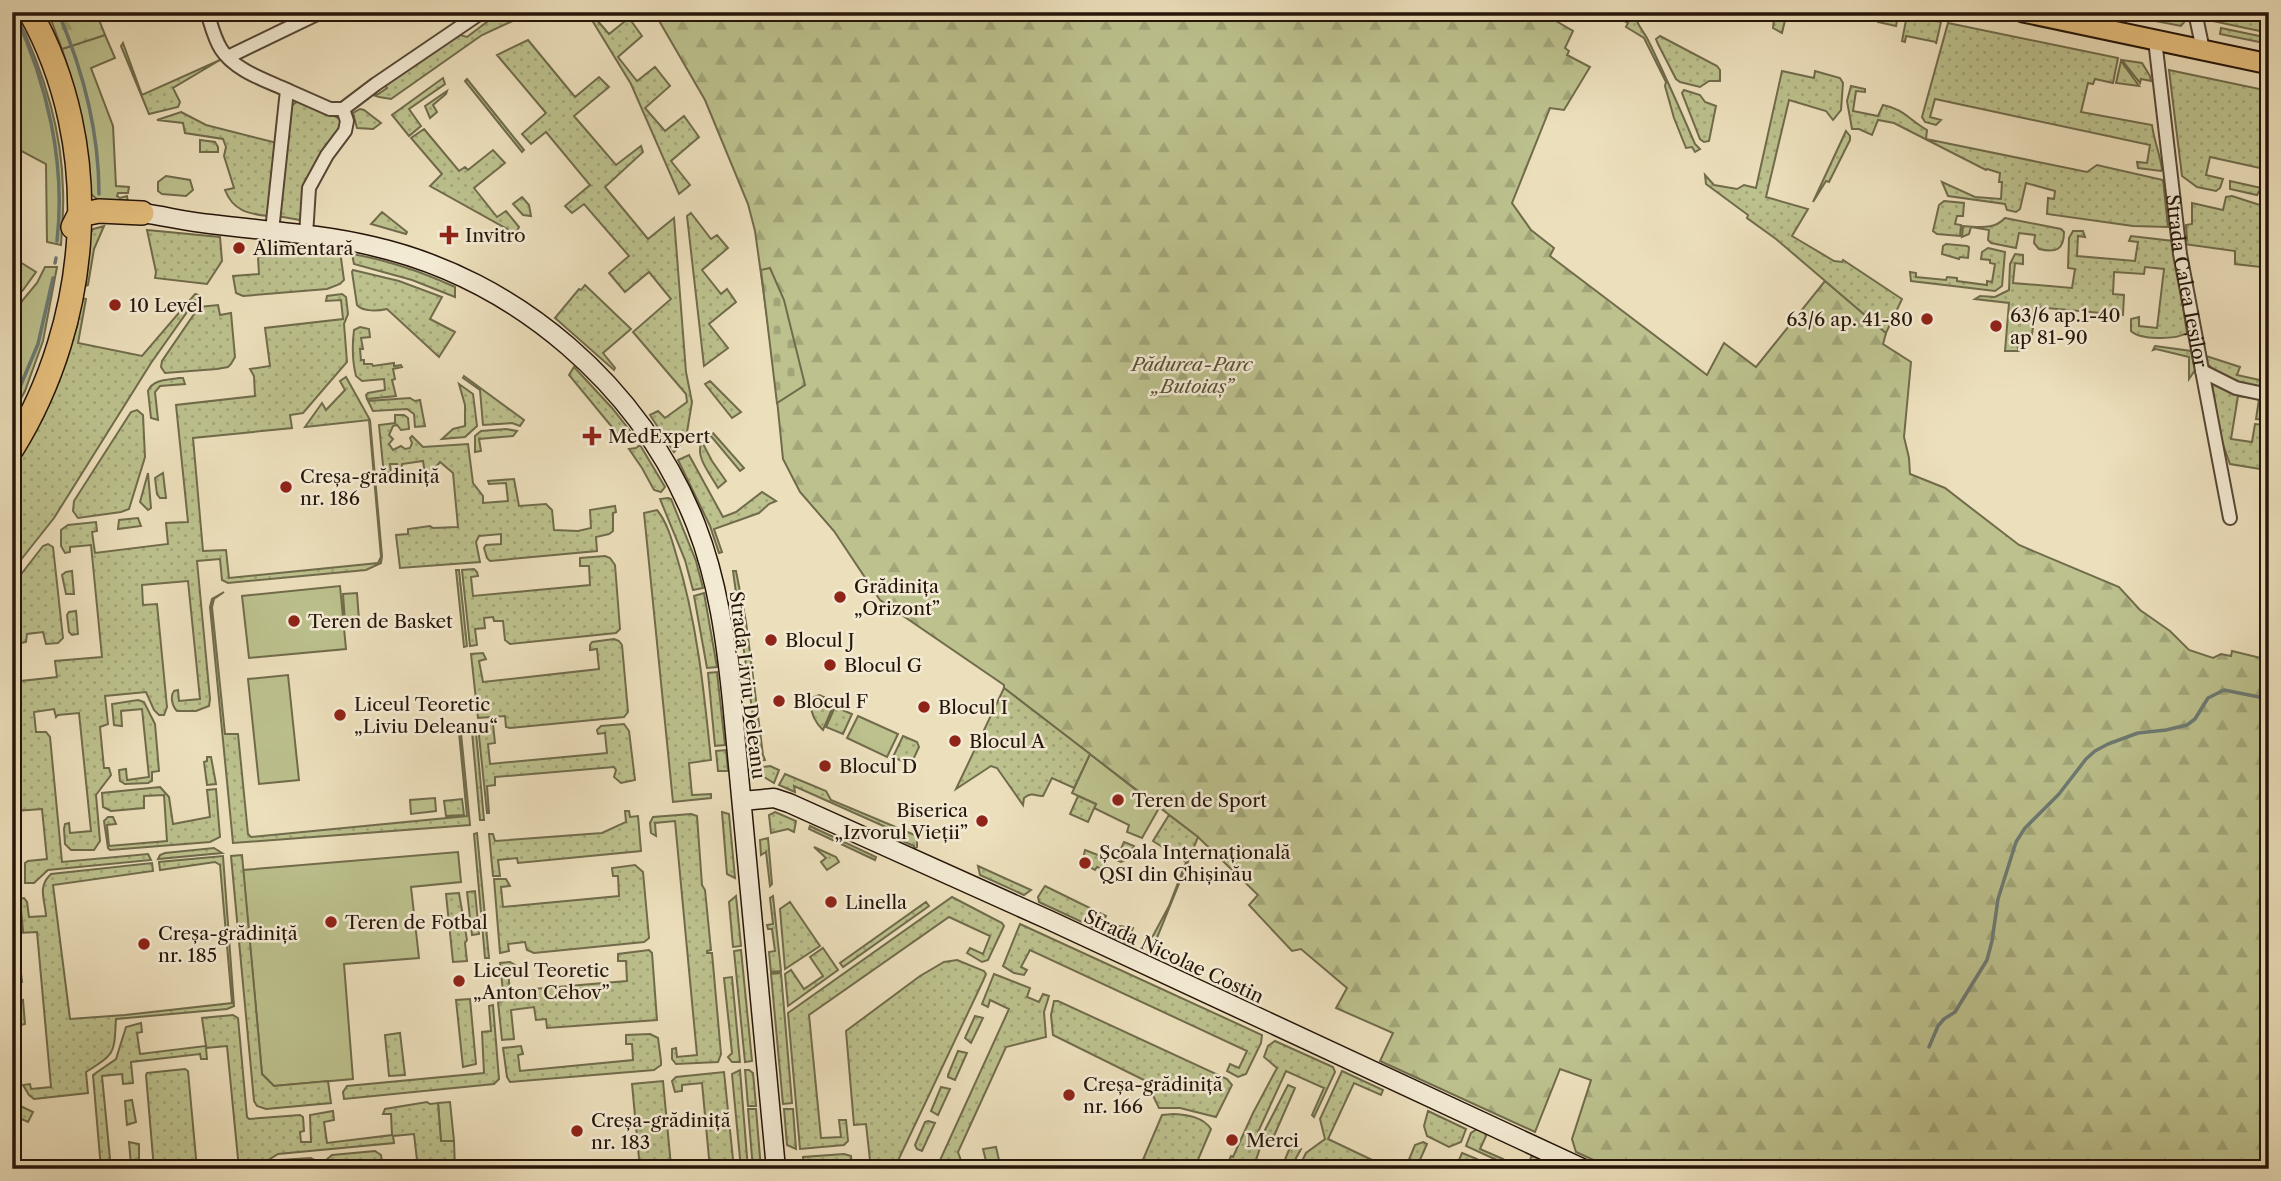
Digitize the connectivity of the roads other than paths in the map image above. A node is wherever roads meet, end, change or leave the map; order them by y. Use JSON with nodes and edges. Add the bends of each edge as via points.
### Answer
{"nodes":[{"id":1,"x":30,"y":12,"type":"edge"},
{"id":2,"x":207,"y":12,"type":"edge"},
{"id":3,"x":321,"y":12,"type":"edge"},
{"id":4,"x":482,"y":12,"type":"edge"},
{"id":5,"x":2023,"y":12,"type":"edge"},
{"id":6,"x":2195,"y":12,"type":"edge"},
{"id":7,"x":44,"y":40,"type":"junction"},
{"id":8,"x":2154,"y":40,"type":"junction"},
{"id":9,"x":2203,"y":50,"type":"junction"},
{"id":10,"x":228,"y":58,"type":"junction"},
{"id":11,"x":2269,"y":64,"type":"edge"},
{"id":12,"x":287,"y":90,"type":"junction"},
{"id":13,"x":343,"y":109,"type":"junction"},
{"id":14,"x":81,"y":213,"type":"junction"},
{"id":15,"x":140,"y":220,"type":"junction"},
{"id":16,"x":272,"y":231,"type":"junction"},
{"id":17,"x":306,"y":235,"type":"junction"},
{"id":18,"x":2202,"y":371,"type":"junction"},
{"id":19,"x":2269,"y":395,"type":"edge"},
{"id":20,"x":36,"y":404,"type":"junction"},
{"id":21,"x":12,"y":427,"type":"edge"},
{"id":22,"x":12,"y":439,"type":"edge"},
{"id":23,"x":12,"y":449,"type":"edge"},
{"id":24,"x":2230,"y":519,"type":"dead end"},
{"id":25,"x":742,"y":801,"type":"junction"},
{"id":26,"x":776,"y":1169,"type":"edge"},
{"id":27,"x":1584,"y":1169,"type":"edge"}],
"edges":[{"from":1,"to":7,"type":"highway"},
{"from":2,"to":10,"type":"street"},
{"from":3,"to":10,"type":"street"},
{"from":4,"to":13,"type":"street"},
{"from":5,"to":8,"type":"main road"},
{"from":6,"to":9,"type":"street"},
{"from":7,"to":14,"type":"highway","via":[[69,142],[74,203]]},
{"from":7,"to":15,"type":"highway","via":[[61,66],[68,89],[86,195],[93,203]]},
{"from":7,"to":21,"type":"highway","via":[[67,172],[67,259],[50,342]]},
{"from":8,"to":9,"type":"main road"},
{"from":8,"to":18,"type":"street","name":"Strada Calea Ieșilor","via":[[2178,239]]},
{"from":9,"to":11,"type":"main road"},
{"from":10,"to":12,"type":"street"},
{"from":12,"to":13,"type":"street"},
{"from":12,"to":16,"type":"street"},
{"from":13,"to":17,"type":"street","via":[[345,131],[309,188]]},
{"from":14,"to":15,"type":"highway"},
{"from":14,"to":20,"type":"highway","via":[[71,307]]},
{"from":14,"to":22,"type":"highway","via":[[74,222],[68,286],[54,346]]},
{"from":15,"to":16,"type":"main road","name":"Strada Liviu Deleanu"},
{"from":15,"to":20,"type":"highway","via":[[102,221],[84,238],[74,310],[56,369]]},
{"from":16,"to":17,"type":"main road","name":"Strada Liviu Deleanu"},
{"from":17,"to":25,"type":"main road","name":"Strada Liviu Deleanu","via":[[407,256],[487,290],[563,342],[623,402],[664,462],[703,543],[727,652]]},
{"from":18,"to":19,"type":"street","via":[[2236,388]]},
{"from":18,"to":24,"type":"street","name":"Strada Calea Ieșilor"},
{"from":20,"to":23,"type":"highway"},
{"from":25,"to":26,"type":"main road","name":"Strada Liviu Deleanu"},
{"from":25,"to":27,"type":"main road","name":"Strada Nicolae Costin","via":[[774,798],[789,803]]}]}
